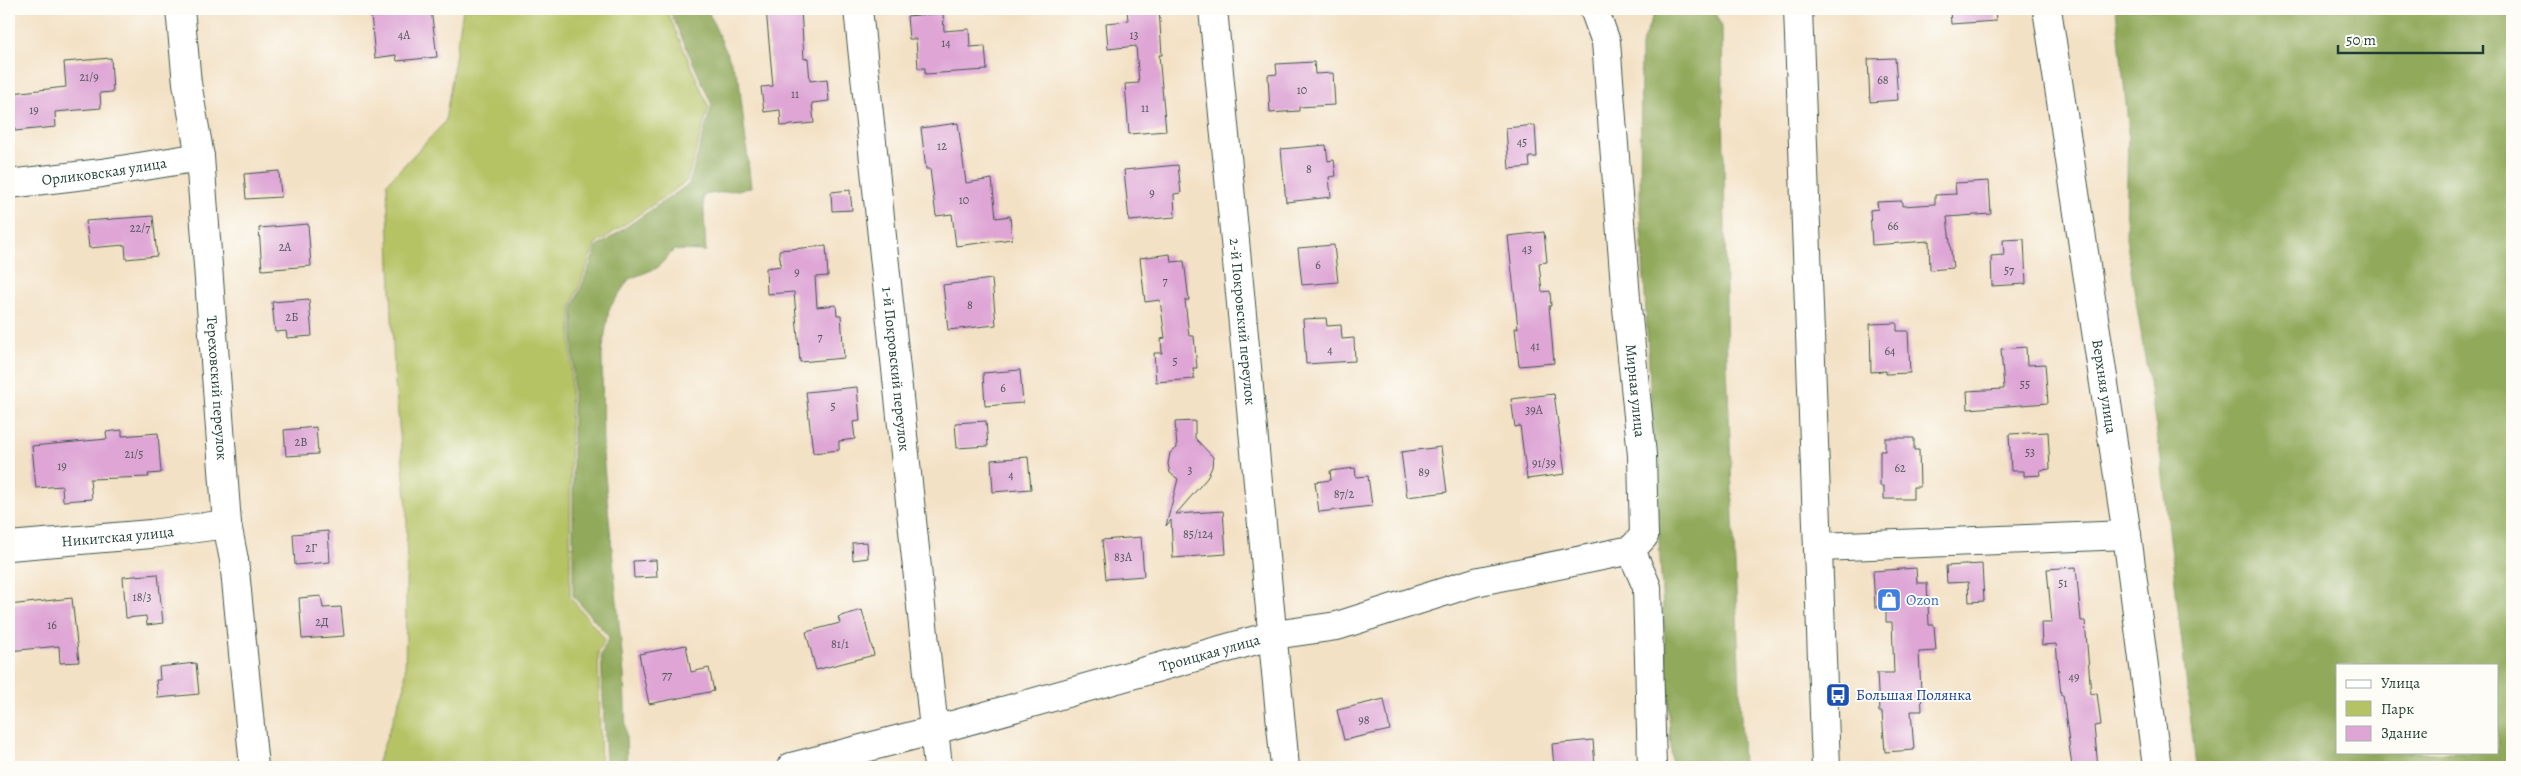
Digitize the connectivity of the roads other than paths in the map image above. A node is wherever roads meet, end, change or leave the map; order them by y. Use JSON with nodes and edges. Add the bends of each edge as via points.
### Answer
{"nodes":[{"id":1,"x":180,"y":9,"type":"edge"},
{"id":2,"x":858,"y":9,"type":"edge"},
{"id":3,"x":1213,"y":9,"type":"edge"},
{"id":4,"x":1594,"y":9,"type":"edge"},
{"id":5,"x":1798,"y":9,"type":"edge"},
{"id":6,"x":2047,"y":9,"type":"edge"},
{"id":7,"x":200,"y":157,"type":"junction"},
{"id":8,"x":9,"y":184,"type":"edge"},
{"id":9,"x":227,"y":524,"type":"junction"},
{"id":10,"x":2128,"y":535,"type":"junction"},
{"id":11,"x":9,"y":546,"type":"edge"},
{"id":12,"x":1819,"y":547,"type":"junction"},
{"id":13,"x":1631,"y":550,"type":"junction"},
{"id":14,"x":1274,"y":635,"type":"junction"},
{"id":15,"x":935,"y":730,"type":"junction"},
{"id":16,"x":254,"y":767,"type":"edge"},
{"id":17,"x":791,"y":767,"type":"edge"},
{"id":18,"x":938,"y":767,"type":"edge"},
{"id":19,"x":1285,"y":767,"type":"edge"},
{"id":20,"x":1652,"y":767,"type":"edge"},
{"id":21,"x":1826,"y":767,"type":"edge"},
{"id":22,"x":2158,"y":767,"type":"edge"}],
"edges":[{"from":1,"to":7,"type":"street","name":"Тереховский переулок","via":[[186,83]]},
{"from":2,"to":15,"type":"street","name":"1-й Покровский переулок"},
{"from":3,"to":14,"type":"street","name":"2-й Покровский переулок"},
{"from":4,"to":13,"type":"street","name":"Мирная улица","via":[[1606,42],[1642,455],[1644,536]]},
{"from":5,"to":12,"type":"street"},
{"from":6,"to":10,"type":"street","name":"Верхняя улица"},
{"from":7,"to":8,"type":"street","name":"Орликовская улица"},
{"from":7,"to":9,"type":"street","name":"Тереховский переулок"},
{"from":9,"to":11,"type":"street","name":"Никитская улица"},
{"from":9,"to":16,"type":"street","name":"Тереховский переулок","via":[[234,560]]},
{"from":10,"to":12,"type":"street"},
{"from":10,"to":22,"type":"street","name":"Верхняя улица"},
{"from":12,"to":21,"type":"street"},
{"from":13,"to":14,"type":"street","name":"Троицкая улица","via":[[1475,582],[1337,626]]},
{"from":13,"to":20,"type":"street","via":[[1647,587]]},
{"from":14,"to":15,"type":"street","name":"Троицкая улица"},
{"from":14,"to":19,"type":"street","name":"2-й Покровский переулок"},
{"from":15,"to":17,"type":"street","name":"Троицкая улица"},
{"from":15,"to":18,"type":"street","name":"1-й Покровский переулок"}]}
